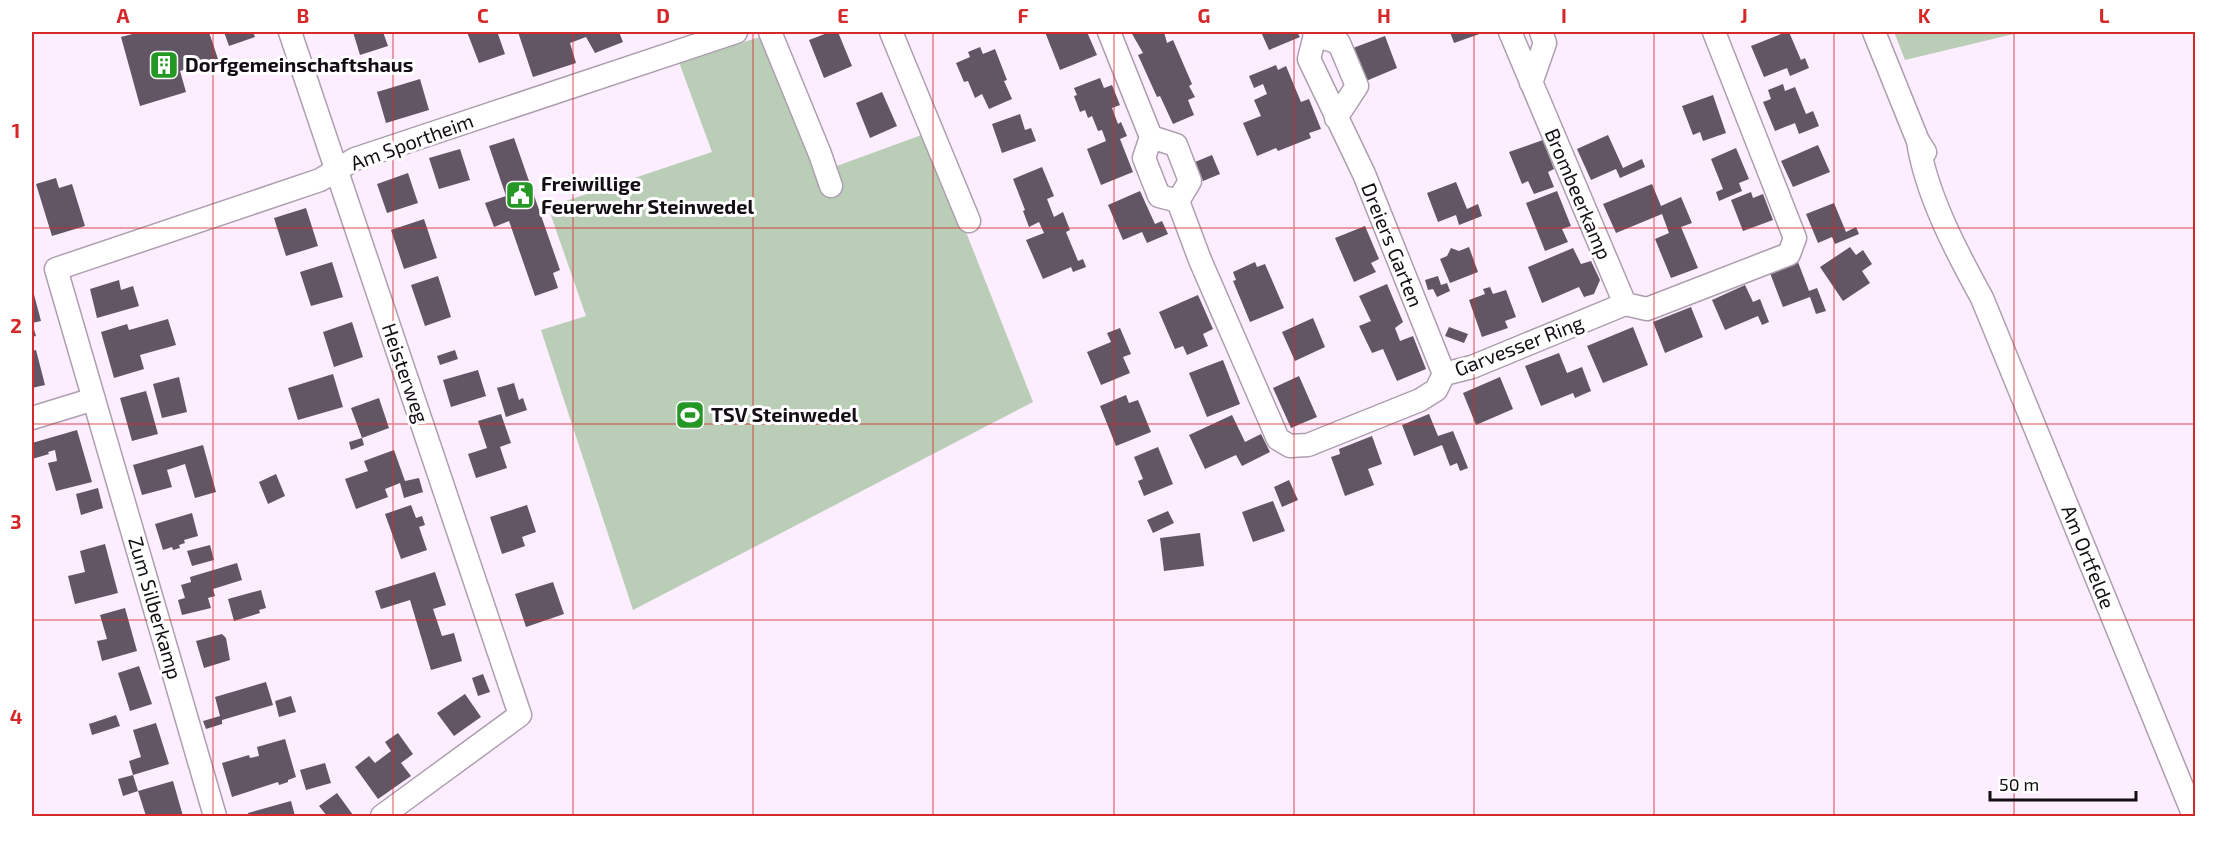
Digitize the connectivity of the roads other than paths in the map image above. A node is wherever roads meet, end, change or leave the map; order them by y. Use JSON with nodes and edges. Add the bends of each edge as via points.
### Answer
{"nodes":[{"id":1,"x":290,"y":32,"type":"edge"},
{"id":2,"x":736,"y":32,"type":"edge"},
{"id":3,"x":770,"y":32,"type":"edge"},
{"id":4,"x":891,"y":32,"type":"edge"},
{"id":5,"x":1109,"y":32,"type":"edge"},
{"id":6,"x":1510,"y":32,"type":"edge"},
{"id":7,"x":1541,"y":32,"type":"edge"},
{"id":8,"x":1714,"y":32,"type":"edge"},
{"id":9,"x":1874,"y":32,"type":"edge"},
{"id":10,"x":1315,"y":33,"type":"edge"},
{"id":11,"x":1531,"y":83,"type":"junction"},
{"id":12,"x":1336,"y":118,"type":"junction"},
{"id":13,"x":1151,"y":137,"type":"junction"},
{"id":14,"x":337,"y":171,"type":"junction"},
{"id":15,"x":831,"y":186,"type":"dead end"},
{"id":16,"x":1178,"y":201,"type":"junction"},
{"id":17,"x":969,"y":221,"type":"dead end"},
{"id":18,"x":57,"y":268,"type":"joint"},
{"id":19,"x":1625,"y":304,"type":"junction"},
{"id":20,"x":1444,"y":374,"type":"junction"},
{"id":21,"x":94,"y":399,"type":"junction"},
{"id":22,"x":32,"y":417,"type":"edge"},
{"id":23,"x":215,"y":816,"type":"edge"},
{"id":24,"x":382,"y":816,"type":"edge"},
{"id":25,"x":2194,"y":816,"type":"edge"}],
"edges":[{"from":1,"to":14,"type":"street","name":"Heisterweg"},
{"from":2,"to":14,"type":"street","name":"Am Sportheim","via":[[355,159]]},
{"from":3,"to":15,"type":"street"},
{"from":4,"to":17,"type":"street"},
{"from":5,"to":13,"type":"street"},
{"from":6,"to":11,"type":"street","name":"Brombeerkamp"},
{"from":7,"to":11,"type":"street","via":[[1545,43]]},
{"from":8,"to":19,"type":"street","name":"Garvesser Ring","via":[[1795,238],[1789,254],[1647,309]]},
{"from":9,"to":25,"type":"street","name":"Am Ortfelde","via":[[1918,141],[1921,161],[1955,249],[1982,298]]},
{"from":10,"to":12,"type":"street","name":"Dreiers Garten","via":[[1309,58]]},
{"from":10,"to":12,"type":"street","name":"Dreiers Garten","via":[[1339,43],[1358,86]]},
{"from":11,"to":19,"type":"street","name":"Brombeerkamp"},
{"from":12,"to":20,"type":"street","name":"Dreiers Garten","via":[[1364,174]]},
{"from":13,"to":16,"type":"street","via":[[1144,158],[1159,196]]},
{"from":13,"to":16,"type":"street","via":[[1176,145],[1190,181]]},
{"from":14,"to":18,"type":"street","name":"Am Sportheim"},
{"from":14,"to":24,"type":"street","name":"Heisterweg","via":[[520,715]]},
{"from":16,"to":20,"type":"street","name":"Garvesser Ring","via":[[1234,341],[1278,439],[1284,443],[1308,445],[1420,400],[1436,390]]},
{"from":18,"to":21,"type":"street","name":"Zum Silberkamp"},
{"from":19,"to":20,"type":"street","name":"Garvesser Ring","via":[[1472,367]]},
{"from":21,"to":22,"type":"street"},
{"from":21,"to":23,"type":"street","name":"Zum Silberkamp"}]}
